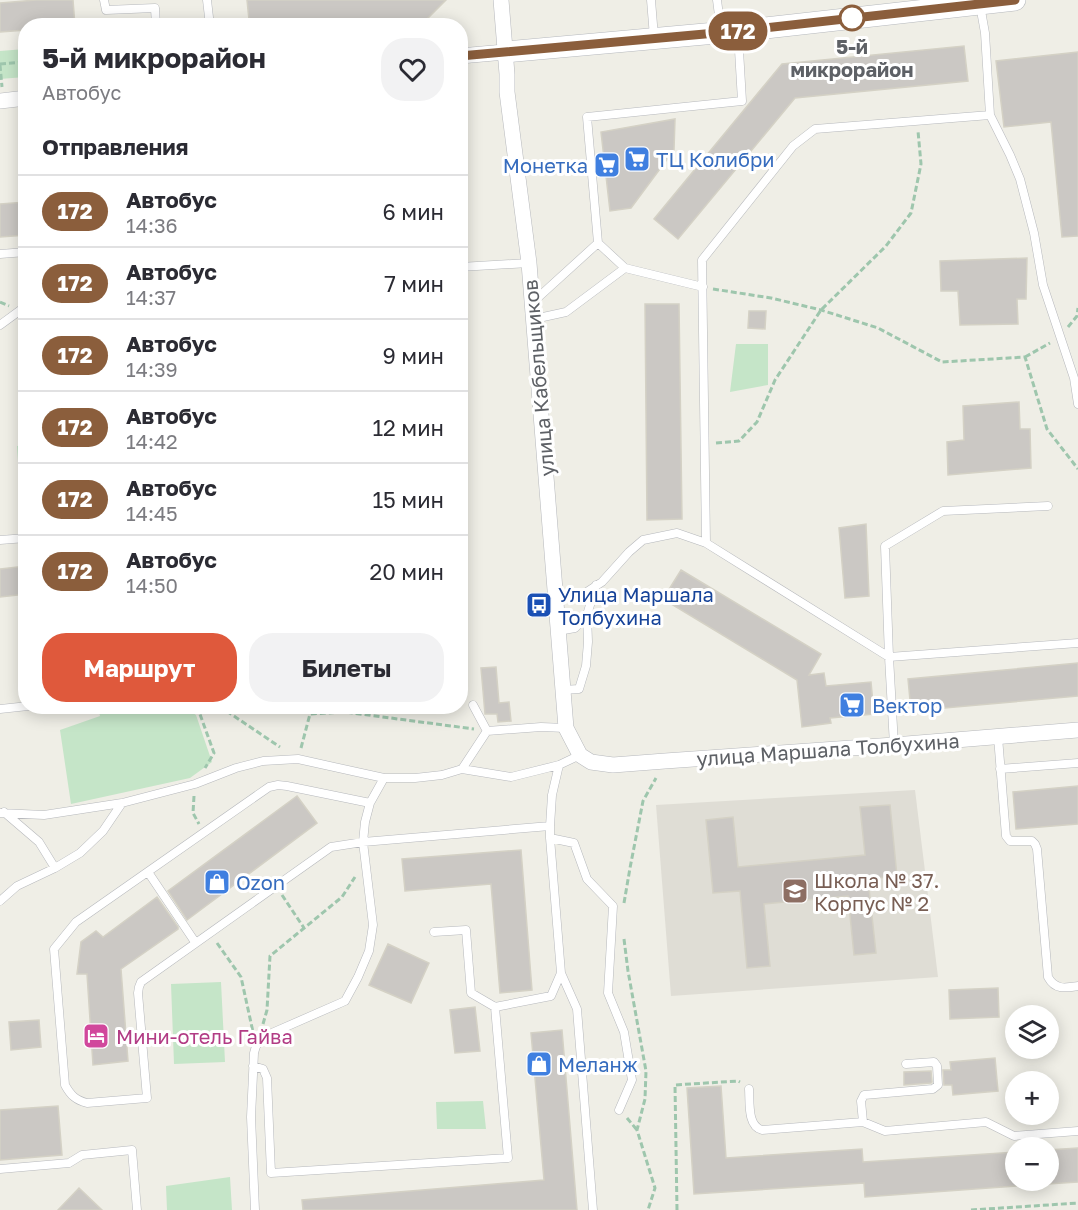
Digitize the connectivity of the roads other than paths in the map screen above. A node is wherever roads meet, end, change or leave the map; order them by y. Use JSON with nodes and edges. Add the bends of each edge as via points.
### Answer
{"nodes":[{"id":1,"x":104,"y":0,"type":"edge"},
{"id":2,"x":207,"y":0,"type":"edge"},
{"id":3,"x":501,"y":0,"type":"edge"},
{"id":4,"x":651,"y":0,"type":"edge"},
{"id":5,"x":717,"y":0,"type":"edge"},
{"id":6,"x":1015,"y":0,"type":"edge"},
{"id":7,"x":980,"y":4,"type":"junction"},
{"id":8,"x":156,"y":18,"type":"edge"},
{"id":9,"x":209,"y":18,"type":"edge"},
{"id":10,"x":729,"y":32,"type":"junction"},
{"id":11,"x":654,"y":39,"type":"junction"},
{"id":12,"x":505,"y":52,"type":"junction"},
{"id":13,"x":468,"y":55,"type":"edge"},
{"id":14,"x":1,"y":95,"type":"edge"},
{"id":15,"x":18,"y":97,"type":"edge"},
{"id":16,"x":990,"y":115,"type":"junction"},
{"id":17,"x":598,"y":243,"type":"junction"},
{"id":18,"x":18,"y":253,"type":"edge"},
{"id":19,"x":0,"y":254,"type":"edge"},
{"id":20,"x":529,"y":263,"type":"junction"},
{"id":21,"x":468,"y":267,"type":"edge"},
{"id":22,"x":626,"y":268,"type":"junction"},
{"id":23,"x":703,"y":287,"type":"junction"},
{"id":24,"x":532,"y":303,"type":"junction"},
{"id":25,"x":18,"y":312,"type":"edge"},
{"id":26,"x":534,"y":319,"type":"junction"},
{"id":27,"x":0,"y":325,"type":"edge"},
{"id":28,"x":1078,"y":404,"type":"edge"},
{"id":29,"x":1048,"y":506,"type":"dead end"},
{"id":30,"x":18,"y":539,"type":"edge"},
{"id":31,"x":0,"y":540,"type":"edge"},
{"id":32,"x":706,"y":543,"type":"junction"},
{"id":33,"x":596,"y":585,"type":"junction"},
{"id":34,"x":555,"y":597,"type":"junction"},
{"id":35,"x":587,"y":615,"type":"junction"},
{"id":36,"x":558,"y":631,"type":"junction"},
{"id":37,"x":1078,"y":643,"type":"edge"},
{"id":38,"x":889,"y":657,"type":"junction"},
{"id":39,"x":563,"y":690,"type":"junction"},
{"id":40,"x":472,"y":705,"type":"dead end"},
{"id":41,"x":18,"y":707,"type":"edge"},
{"id":42,"x":0,"y":709,"type":"edge"},
{"id":43,"x":566,"y":728,"type":"junction"},
{"id":44,"x":1078,"y":730,"type":"edge"},
{"id":45,"x":487,"y":731,"type":"junction"},
{"id":46,"x":998,"y":737,"type":"junction"},
{"id":47,"x":894,"y":746,"type":"junction"},
{"id":48,"x":579,"y":755,"type":"junction"},
{"id":49,"x":1078,"y":762,"type":"edge"},
{"id":50,"x":559,"y":765,"type":"junction"},
{"id":51,"x":462,"y":769,"type":"junction"},
{"id":52,"x":1000,"y":769,"type":"junction"},
{"id":53,"x":384,"y":778,"type":"junction"},
{"id":54,"x":122,"y":803,"type":"junction"},
{"id":55,"x":370,"y":803,"type":"junction"},
{"id":56,"x":2,"y":812,"type":"edge"},
{"id":57,"x":550,"y":826,"type":"junction"},
{"id":58,"x":550,"y":838,"type":"junction"},
{"id":59,"x":363,"y":842,"type":"junction"},
{"id":60,"x":55,"y":868,"type":"junction"},
{"id":61,"x":148,"y":872,"type":"junction"},
{"id":62,"x":0,"y":901,"type":"edge"},
{"id":63,"x":434,"y":932,"type":"dead end"},
{"id":64,"x":195,"y":942,"type":"junction"},
{"id":65,"x":561,"y":973,"type":"junction"},
{"id":66,"x":1078,"y":986,"type":"edge"},
{"id":67,"x":495,"y":1007,"type":"junction"},
{"id":68,"x":906,"y":1064,"type":"dead end"},
{"id":69,"x":253,"y":1066,"type":"junction"},
{"id":70,"x":749,"y":1089,"type":"road end"},
{"id":71,"x":620,"y":1110,"type":"road end"},
{"id":72,"x":862,"y":1122,"type":"junction"},
{"id":73,"x":1078,"y":1131,"type":"edge"},
{"id":74,"x":0,"y":1169,"type":"edge"},
{"id":75,"x":137,"y":1210,"type":"edge"},
{"id":76,"x":255,"y":1210,"type":"edge"},
{"id":77,"x":593,"y":1210,"type":"edge"}],
"edges":[{"from":1,"to":8,"type":"lane","via":[[106,10],[155,8]]},
{"from":2,"to":9,"type":"lane"},
{"from":3,"to":12,"type":"street","name":"улица Кабельщиков"},
{"from":4,"to":11,"type":"lane"},
{"from":5,"to":10,"type":"lane"},
{"from":6,"to":7,"type":"street"},
{"from":7,"to":10,"type":"street"},
{"from":7,"to":16,"type":"lane"},
{"from":10,"to":11,"type":"street"},
{"from":10,"to":17,"type":"lane","via":[[741,100],[587,117]]},
{"from":11,"to":12,"type":"street"},
{"from":12,"to":13,"type":"street"},
{"from":12,"to":20,"type":"street","name":"улица Кабельщиков"},
{"from":14,"to":15,"type":"street"},
{"from":16,"to":23,"type":"lane","via":[[815,129],[793,146],[702,260]]},
{"from":16,"to":28,"type":"lane","via":[[1020,179],[1043,285],[1074,378]]},
{"from":17,"to":22,"type":"lane"},
{"from":17,"to":24,"type":"lane"},
{"from":18,"to":19,"type":"lane"},
{"from":20,"to":21,"type":"lane"},
{"from":20,"to":24,"type":"street","name":"улица Кабельщиков"},
{"from":22,"to":23,"type":"lane"},
{"from":22,"to":26,"type":"lane","via":[[566,312]]},
{"from":23,"to":32,"type":"lane"},
{"from":24,"to":26,"type":"street","name":"улица Кабельщиков"},
{"from":25,"to":27,"type":"lane"},
{"from":26,"to":34,"type":"street","name":"улица Кабельщиков"},
{"from":29,"to":38,"type":"lane","via":[[943,511],[885,546]]},
{"from":30,"to":31,"type":"lane"},
{"from":32,"to":33,"type":"lane","via":[[677,533],[643,540]]},
{"from":32,"to":38,"type":"lane"},
{"from":33,"to":34,"type":"lane","via":[[582,595]]},
{"from":33,"to":35,"type":"lane"},
{"from":34,"to":36,"type":"street","name":"улица Кабельщиков"},
{"from":35,"to":36,"type":"lane","via":[[574,628]]},
{"from":35,"to":39,"type":"lane","via":[[586,666],[579,689]]},
{"from":36,"to":39,"type":"street","name":"улица Кабельщиков"},
{"from":37,"to":38,"type":"lane"},
{"from":38,"to":47,"type":"lane"},
{"from":39,"to":43,"type":"street","name":"улица Кабельщиков"},
{"from":40,"to":45,"type":"lane"},
{"from":41,"to":42,"type":"lane"},
{"from":43,"to":45,"type":"lane"},
{"from":43,"to":48,"type":"street","name":"улица Кабельщиков"},
{"from":44,"to":46,"type":"street","name":"улица Маршала Толбухина"},
{"from":45,"to":51,"type":"lane"},
{"from":46,"to":47,"type":"street","name":"улица Маршала Толбухина"},
{"from":46,"to":52,"type":"lane"},
{"from":47,"to":48,"type":"street","name":"улица Маршала Толбухина","via":[[613,765],[591,762]]},
{"from":48,"to":50,"type":"lane"},
{"from":49,"to":52,"type":"lane"},
{"from":50,"to":51,"type":"lane","via":[[512,777]]},
{"from":50,"to":57,"type":"lane"},
{"from":51,"to":53,"type":"lane","via":[[442,775]]},
{"from":52,"to":66,"type":"lane","via":[[1007,839],[1032,841],[1038,849],[1048,977],[1062,988]]},
{"from":53,"to":54,"type":"lane","via":[[298,759],[263,761]]},
{"from":53,"to":55,"type":"lane"},
{"from":54,"to":56,"type":"lane","via":[[44,815]]},
{"from":54,"to":60,"type":"lane","via":[[103,831],[80,853]]},
{"from":55,"to":59,"type":"lane"},
{"from":55,"to":61,"type":"lane","via":[[287,786],[269,787]]},
{"from":56,"to":60,"type":"lane","via":[[39,842]]},
{"from":57,"to":58,"type":"lane"},
{"from":57,"to":59,"type":"lane"},
{"from":58,"to":65,"type":"lane"},
{"from":58,"to":71,"type":"lane","via":[[574,843],[587,879],[613,906],[608,993],[624,1032],[632,1080]]},
{"from":59,"to":64,"type":"lane","via":[[331,847]]},
{"from":59,"to":69,"type":"lane","via":[[373,926],[369,951],[358,977],[345,1001],[265,1036],[256,1046]]},
{"from":60,"to":62,"type":"lane","via":[[17,886]]},
{"from":61,"to":64,"type":"lane"},
{"from":61,"to":64,"type":"lane","via":[[76,922],[54,949],[65,1085],[70,1095],[87,1103],[147,1098],[139,987]]},
{"from":63,"to":67,"type":"lane","via":[[466,930],[471,993]]},
{"from":65,"to":67,"type":"lane","via":[[551,996]]},
{"from":65,"to":77,"type":"lane","via":[[577,1009]]},
{"from":67,"to":69,"type":"lane","via":[[507,1158],[272,1173],[267,1078],[263,1069]]},
{"from":68,"to":72,"type":"lane","via":[[936,1064],[938,1085],[933,1089],[864,1095]]},
{"from":69,"to":76,"type":"lane"},
{"from":70,"to":72,"type":"lane","via":[[752,1122],[758,1129]]},
{"from":72,"to":73,"type":"lane","via":[[885,1131],[986,1122],[1014,1136]]},
{"from":74,"to":75,"type":"lane","via":[[69,1163],[82,1155],[132,1150]]}]}
